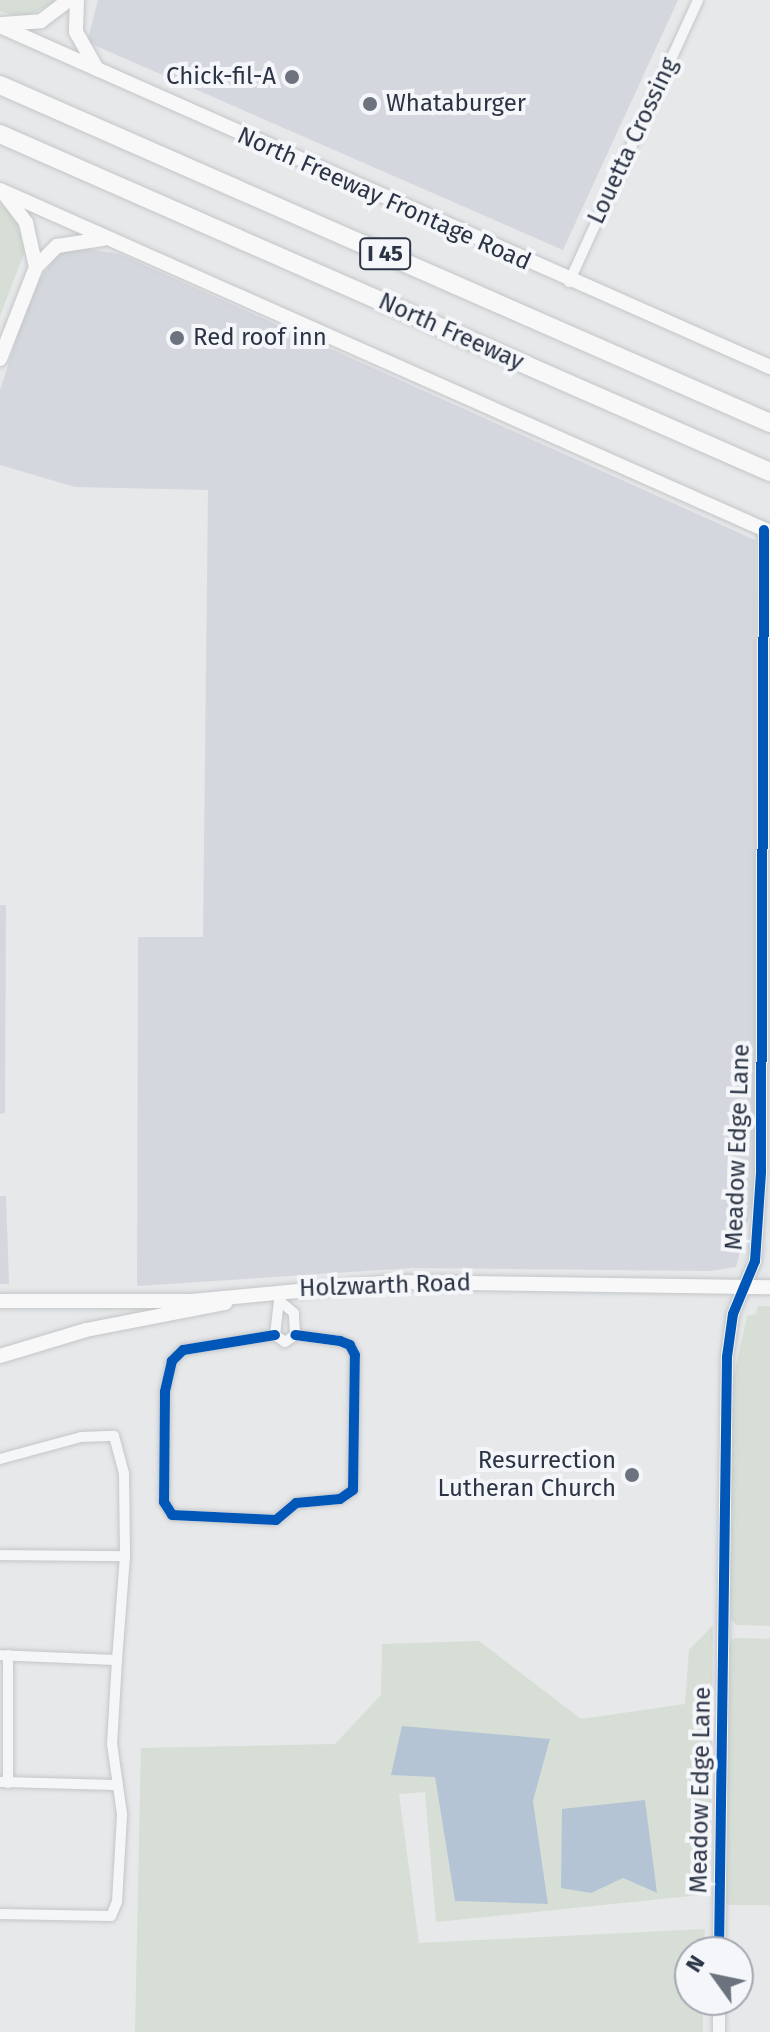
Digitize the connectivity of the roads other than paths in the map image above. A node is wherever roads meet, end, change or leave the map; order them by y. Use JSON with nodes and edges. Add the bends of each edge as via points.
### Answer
{"nodes":[{"id":1,"x":69,"y":0,"type":"edge"},
{"id":2,"x":77,"y":0,"type":"edge"},
{"id":3,"x":698,"y":0,"type":"edge"},
{"id":4,"x":0,"y":25,"type":"edge"},
{"id":5,"x":97,"y":69,"type":"junction"},
{"id":6,"x":0,"y":85,"type":"edge"},
{"id":7,"x":0,"y":134,"type":"edge"},
{"id":8,"x":1,"y":191,"type":"edge"},
{"id":9,"x":111,"y":239,"type":"junction"},
{"id":10,"x":36,"y":267,"type":"junction"},
{"id":11,"x":569,"y":282,"type":"junction"},
{"id":12,"x":0,"y":359,"type":"edge"},
{"id":13,"x":770,"y":367,"type":"edge"},
{"id":14,"x":770,"y":423,"type":"edge"},
{"id":15,"x":770,"y":472,"type":"edge"},
{"id":16,"x":767,"y":531,"type":"edge"},
{"id":17,"x":744,"y":1287,"type":"junction"},
{"id":18,"x":770,"y":1287,"type":"edge"},
{"id":19,"x":244,"y":1296,"type":"junction"},
{"id":20,"x":281,"y":1297,"type":"junction"},
{"id":21,"x":0,"y":1301,"type":"edge"},
{"id":22,"x":275,"y":1335,"type":"junction"},
{"id":23,"x":295,"y":1335,"type":"junction"},
{"id":24,"x":0,"y":1356,"type":"edge"},
{"id":25,"x":0,"y":1459,"type":"edge"},
{"id":26,"x":0,"y":1555,"type":"edge"},
{"id":27,"x":125,"y":1556,"type":"junction"},
{"id":28,"x":4,"y":1655,"type":"edge"},
{"id":29,"x":117,"y":1660,"type":"junction"},
{"id":30,"x":4,"y":1782,"type":"edge"},
{"id":31,"x":118,"y":1785,"type":"junction"},
{"id":32,"x":0,"y":1914,"type":"edge"},
{"id":33,"x":719,"y":1936,"type":"edge"}],
"edges":[{"from":1,"to":4,"type":"main road","via":[[41,21]]},
{"from":2,"to":5,"type":"main road","via":[[76,32]]},
{"from":3,"to":11,"type":"street","name":"Louetta Crossing"},
{"from":4,"to":5,"type":"main road","name":"North Freeway Frontage Road"},
{"from":5,"to":11,"type":"main road","name":"North Freeway Frontage Road"},
{"from":6,"to":14,"type":"highway","name":"North Freeway","number":"I 45"},
{"from":7,"to":15,"type":"highway","name":"North Freeway","number":"I 45"},
{"from":8,"to":9,"type":"main road"},
{"from":8,"to":10,"type":"main road","via":[[26,223]]},
{"from":9,"to":10,"type":"main road","via":[[57,246]]},
{"from":9,"to":16,"type":"main road"},
{"from":10,"to":12,"type":"main road"},
{"from":11,"to":13,"type":"main road","name":"North Freeway Frontage Road"},
{"from":16,"to":17,"type":"street","name":"Meadow Edge Lane","via":[[761,1172],[755,1261]]},
{"from":17,"to":18,"type":"main road","name":"Holzwarth Road"},
{"from":17,"to":20,"type":"main road","name":"Holzwarth Road","via":[[394,1282]]},
{"from":17,"to":33,"type":"street","name":"Meadow Edge Lane","via":[[727,1357]]},
{"from":19,"to":20,"type":"main road","name":"Holzwarth Road"},
{"from":19,"to":21,"type":"main road","name":"Holzwarth Road"},
{"from":19,"to":24,"type":"main road","via":[[206,1310],[86,1330]]},
{"from":20,"to":22,"type":"street","via":[[273,1315]]},
{"from":20,"to":23,"type":"street","via":[[294,1313]]},
{"from":22,"to":23,"type":"street","via":[[285,1342]]},
{"from":22,"to":23,"type":"street","via":[[183,1350],[172,1361],[165,1392],[164,1502],[172,1515],[276,1520],[296,1503],[340,1499],[353,1490],[355,1355],[340,1341]]},
{"from":25,"to":27,"type":"street","via":[[81,1437],[114,1436],[124,1473]]},
{"from":26,"to":27,"type":"street"},
{"from":27,"to":29,"type":"street"},
{"from":28,"to":29,"type":"street"},
{"from":28,"to":30,"type":"street"},
{"from":29,"to":31,"type":"street","via":[[112,1744]]},
{"from":30,"to":31,"type":"street"},
{"from":31,"to":32,"type":"street","via":[[118,1887],[111,1916]]}]}
